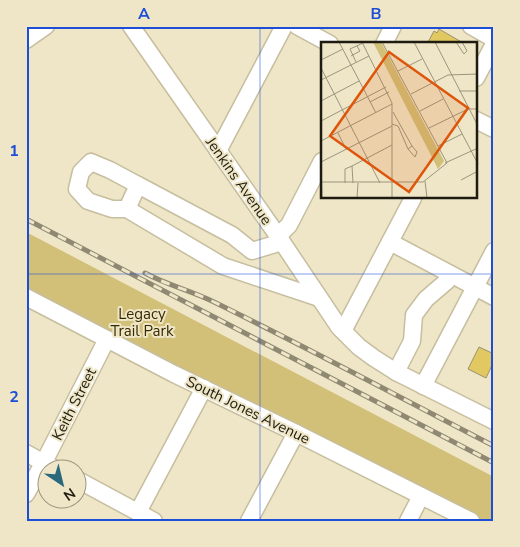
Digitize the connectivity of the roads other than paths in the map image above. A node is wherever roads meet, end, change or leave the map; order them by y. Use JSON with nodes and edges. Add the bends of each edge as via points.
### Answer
{"nodes":[{"id":1,"x":46,"y":26,"type":"edge"},
{"id":2,"x":131,"y":26,"type":"edge"},
{"id":3,"x":284,"y":26,"type":"edge"},
{"id":4,"x":297,"y":26,"type":"edge"},
{"id":5,"x":394,"y":26,"type":"edge"},
{"id":6,"x":471,"y":26,"type":"edge"},
{"id":7,"x":494,"y":38,"type":"edge"},
{"id":8,"x":26,"y":40,"type":"edge"},
{"id":9,"x":326,"y":42,"type":"edge"},
{"id":10,"x":385,"y":42,"type":"edge"},
{"id":11,"x":494,"y":44,"type":"edge"},
{"id":12,"x":478,"y":74,"type":"edge"},
{"id":13,"x":478,"y":121,"type":"edge"},
{"id":14,"x":494,"y":129,"type":"edge"},
{"id":15,"x":218,"y":151,"type":"junction"},
{"id":16,"x":321,"y":163,"type":"edge"},
{"id":17,"x":138,"y":185,"type":"junction"},
{"id":18,"x":412,"y":199,"type":"edge"},
{"id":19,"x":127,"y":209,"type":"junction"},
{"id":20,"x":280,"y":239,"type":"junction"},
{"id":21,"x":390,"y":242,"type":"junction"},
{"id":22,"x":252,"y":251,"type":"junction"},
{"id":23,"x":494,"y":251,"type":"edge"},
{"id":24,"x":248,"y":274,"type":"junction"},
{"id":25,"x":448,"y":278,"type":"junction"},
{"id":26,"x":473,"y":291,"type":"junction"},
{"id":27,"x":26,"y":296,"type":"edge"},
{"id":28,"x":494,"y":297,"type":"edge"},
{"id":29,"x":319,"y":298,"type":"junction"},
{"id":30,"x":345,"y":334,"type":"junction"},
{"id":31,"x":107,"y":339,"type":"junction"},
{"id":32,"x":396,"y":372,"type":"junction"},
{"id":33,"x":423,"y":386,"type":"junction"},
{"id":34,"x":204,"y":388,"type":"junction"},
{"id":35,"x":494,"y":421,"type":"edge"},
{"id":36,"x":296,"y":433,"type":"junction"},
{"id":37,"x":26,"y":453,"type":"edge"},
{"id":38,"x":39,"y":460,"type":"edge"},
{"id":39,"x":54,"y":460,"type":"edge"},
{"id":40,"x":38,"y":481,"type":"edge"},
{"id":41,"x":88,"y":485,"type":"edge"},
{"id":42,"x":26,"y":494,"type":"edge"},
{"id":43,"x":422,"y":496,"type":"junction"},
{"id":44,"x":138,"y":512,"type":"junction"},
{"id":45,"x":154,"y":521,"type":"edge"},
{"id":46,"x":249,"y":521,"type":"edge"},
{"id":47,"x":408,"y":521,"type":"edge"},
{"id":48,"x":471,"y":521,"type":"edge"}],
"edges":[{"from":1,"to":8,"type":"street"},
{"from":2,"to":15,"type":"street","name":"Jenkins Avenue"},
{"from":3,"to":15,"type":"street"},
{"from":4,"to":9,"type":"street"},
{"from":5,"to":10,"type":"street"},
{"from":6,"to":7,"type":"street"},
{"from":11,"to":12,"type":"street"},
{"from":13,"to":14,"type":"street"},
{"from":15,"to":20,"type":"street","name":"Jenkins Avenue"},
{"from":16,"to":20,"type":"street"},
{"from":17,"to":19,"type":"street"},
{"from":17,"to":19,"type":"street","via":[[91,162],[81,172],[77,190],[88,201],[112,209]]},
{"from":17,"to":22,"type":"street","via":[[232,235]]},
{"from":18,"to":21,"type":"street"},
{"from":19,"to":24,"type":"street","via":[[223,266]]},
{"from":20,"to":22,"type":"street"},
{"from":20,"to":29,"type":"street","name":"Jenkins Avenue"},
{"from":21,"to":25,"type":"street"},
{"from":21,"to":30,"type":"street"},
{"from":22,"to":24,"type":"street"},
{"from":23,"to":26,"type":"street"},
{"from":24,"to":29,"type":"street"},
{"from":25,"to":26,"type":"street"},
{"from":25,"to":32,"type":"street","via":[[414,315],[412,341]]},
{"from":26,"to":28,"type":"street"},
{"from":26,"to":33,"type":"street"},
{"from":27,"to":31,"type":"street","name":"South Jones Avenue"},
{"from":29,"to":30,"type":"street","name":"Jenkins Avenue"},
{"from":30,"to":32,"type":"street","name":"Jenkins Avenue"},
{"from":31,"to":34,"type":"street","name":"South Jones Avenue"},
{"from":31,"to":39,"type":"street","name":"Keith Street"},
{"from":32,"to":33,"type":"street","name":"Jenkins Avenue"},
{"from":33,"to":35,"type":"street","name":"Jenkins Avenue"},
{"from":34,"to":36,"type":"street","name":"South Jones Avenue"},
{"from":34,"to":44,"type":"street"},
{"from":36,"to":43,"type":"street","name":"South Jones Avenue"},
{"from":36,"to":46,"type":"street"},
{"from":37,"to":38,"type":"street"},
{"from":40,"to":42,"type":"street","name":"Keith Street"},
{"from":41,"to":44,"type":"street"},
{"from":43,"to":47,"type":"street"},
{"from":43,"to":48,"type":"street","name":"South Jones Avenue"},
{"from":44,"to":45,"type":"street"}]}
